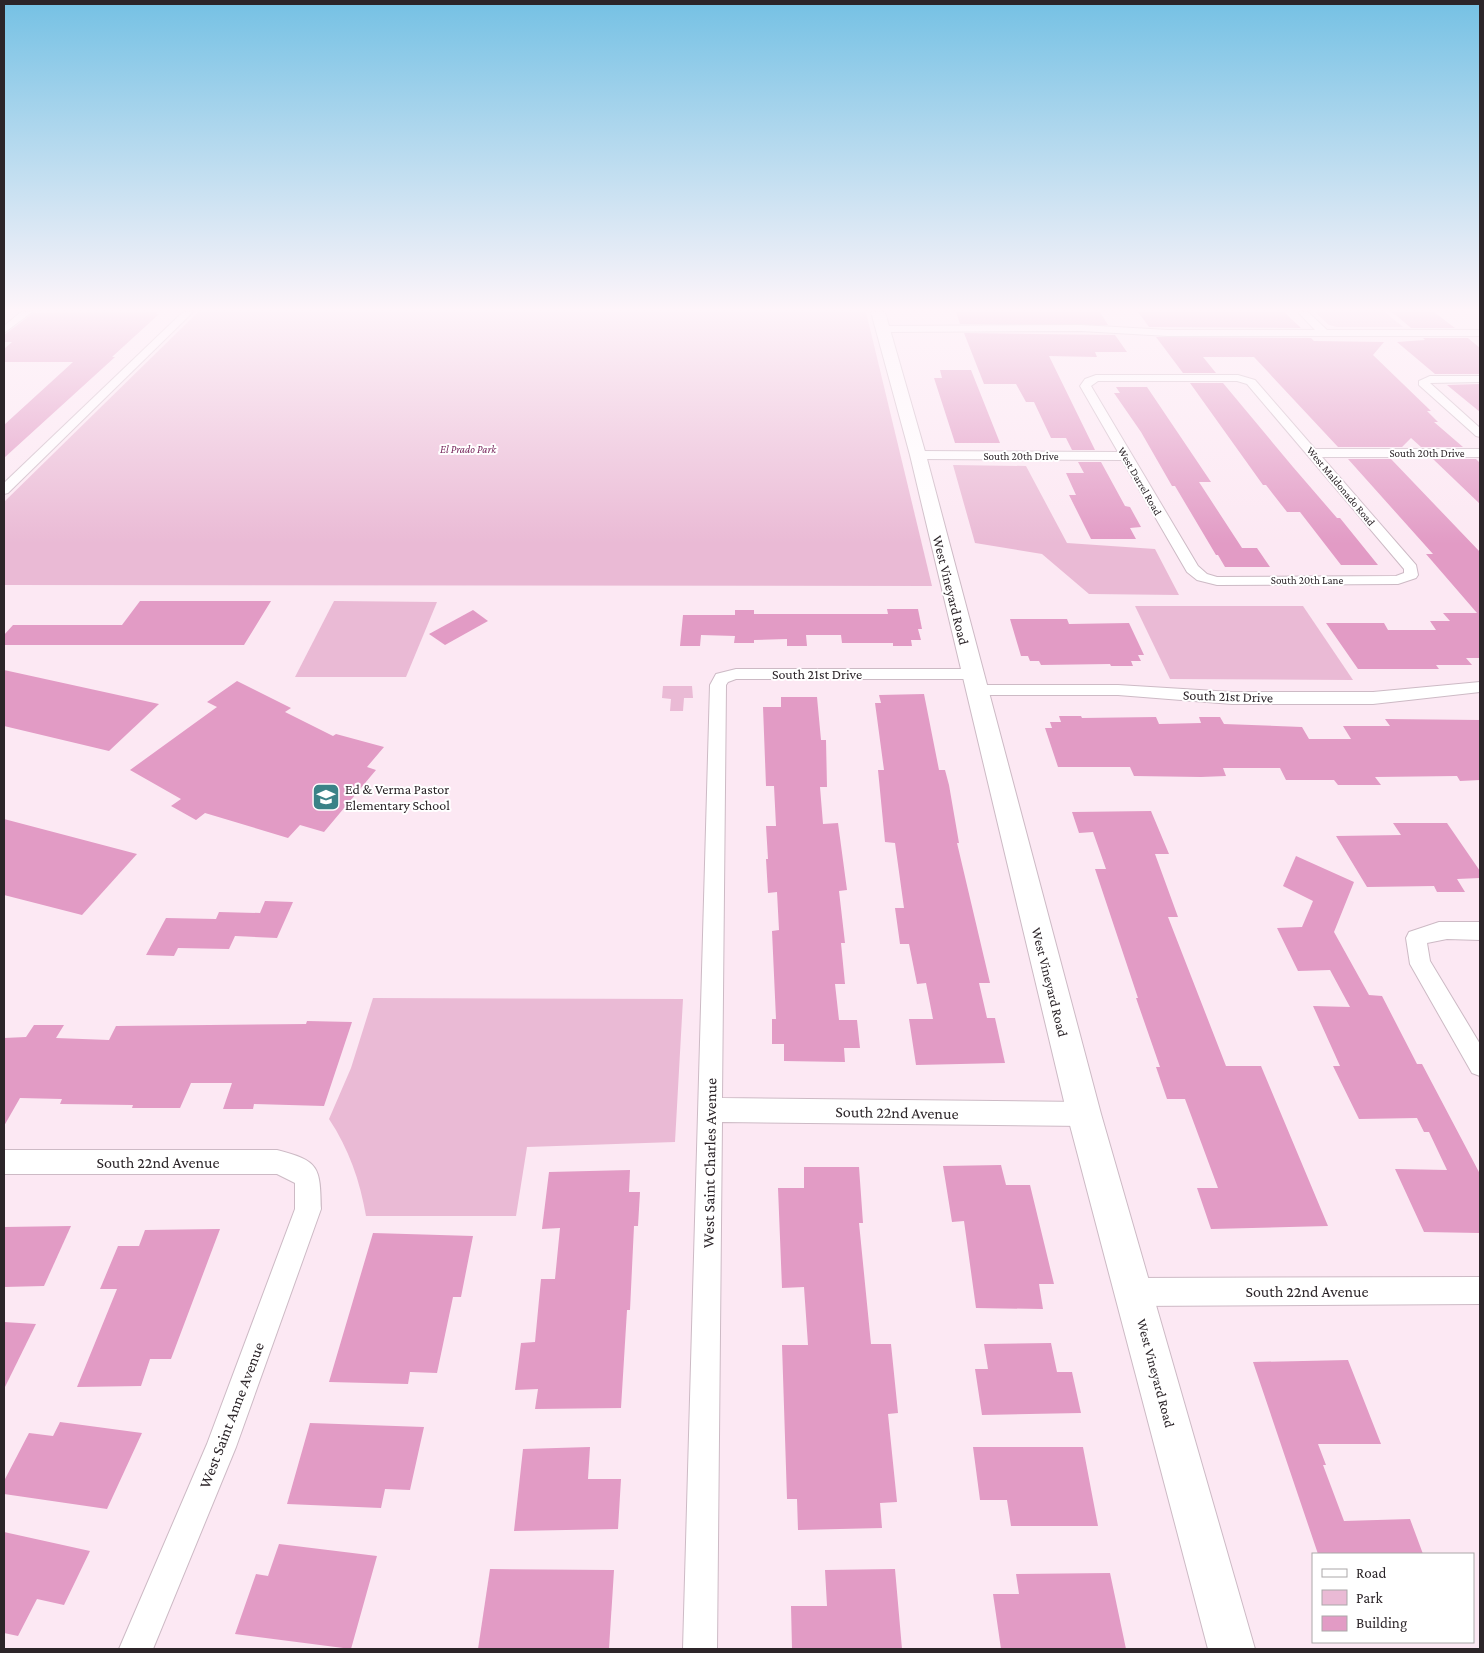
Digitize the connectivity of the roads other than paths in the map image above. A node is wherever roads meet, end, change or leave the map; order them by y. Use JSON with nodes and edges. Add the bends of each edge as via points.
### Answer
{"nodes":[{"id":1,"x":109,"y":389,"type":"edge"},
{"id":2,"x":900,"y":389,"type":"edge"},
{"id":3,"x":1087,"y":389,"type":"edge"},
{"id":4,"x":1259,"y":389,"type":"edge"},
{"id":5,"x":1430,"y":389,"type":"edge"},
{"id":6,"x":1480,"y":434,"type":"edge"},
{"id":7,"x":1313,"y":453,"type":"junction"},
{"id":8,"x":1480,"y":453,"type":"edge"},
{"id":9,"x":918,"y":455,"type":"junction"},
{"id":10,"x":1125,"y":456,"type":"junction"},
{"id":11,"x":4,"y":490,"type":"edge"},
{"id":12,"x":1411,"y":575,"type":"joint"},
{"id":13,"x":1202,"y":577,"type":"joint"},
{"id":14,"x":722,"y":678,"type":"joint"},
{"id":15,"x":974,"y":682,"type":"junction"},
{"id":16,"x":1480,"y":687,"type":"edge"},
{"id":17,"x":1480,"y":931,"type":"edge"},
{"id":18,"x":1416,"y":938,"type":"joint"},
{"id":19,"x":1480,"y":1065,"type":"edge"},
{"id":20,"x":710,"y":1110,"type":"junction"},
{"id":21,"x":1084,"y":1114,"type":"junction"},
{"id":22,"x":4,"y":1162,"type":"edge"},
{"id":23,"x":308,"y":1176,"type":"joint"},
{"id":24,"x":1480,"y":1291,"type":"edge"},
{"id":25,"x":1133,"y":1292,"type":"junction"},
{"id":26,"x":136,"y":1649,"type":"edge"},
{"id":27,"x":700,"y":1649,"type":"edge"},
{"id":28,"x":1232,"y":1649,"type":"edge"}],
"edges":[{"from":1,"to":11,"type":"street"},
{"from":2,"to":9,"type":"street","name":"West Vineyard Road"},
{"from":3,"to":10,"type":"street","name":"West Darrel Road"},
{"from":4,"to":7,"type":"street","name":"West Maldonado Road"},
{"from":5,"to":6,"type":"street"},
{"from":7,"to":8,"type":"street","name":"South 20th Drive"},
{"from":7,"to":12,"type":"street","name":"West Maldonado Road","via":[[1411,568]]},
{"from":9,"to":10,"type":"street","name":"South 20th Drive"},
{"from":9,"to":15,"type":"street","name":"West Vineyard Road"},
{"from":10,"to":13,"type":"street","name":"West Darrel Road","via":[[1192,569]]},
{"from":12,"to":13,"type":"street","name":"South 20th Lane","via":[[1398,580],[1216,581]]},
{"from":14,"to":15,"type":"street","name":"South 21st Drive","via":[[736,674]]},
{"from":14,"to":20,"type":"street","name":"West Saint Charles Avenue","via":[[718,691]]},
{"from":15,"to":16,"type":"street","name":"South 21st Drive","via":[[1232,698],[1363,698]]},
{"from":15,"to":21,"type":"street","name":"West Vineyard Road"},
{"from":17,"to":18,"type":"street","via":[[1437,931]]},
{"from":18,"to":19,"type":"street","via":[[1422,964]]},
{"from":20,"to":21,"type":"street","name":"South 22nd Avenue"},
{"from":20,"to":27,"type":"street","name":"West Saint Charles Avenue"},
{"from":21,"to":25,"type":"street","name":"West Vineyard Road"},
{"from":22,"to":23,"type":"street","name":"South 22nd Avenue","via":[[277,1162],[292,1166]]},
{"from":23,"to":26,"type":"street","name":"West Saint Anne Avenue","via":[[308,1209],[221,1447]]},
{"from":24,"to":25,"type":"street","name":"South 22nd Avenue"},
{"from":25,"to":28,"type":"street","name":"West Vineyard Road"}]}
